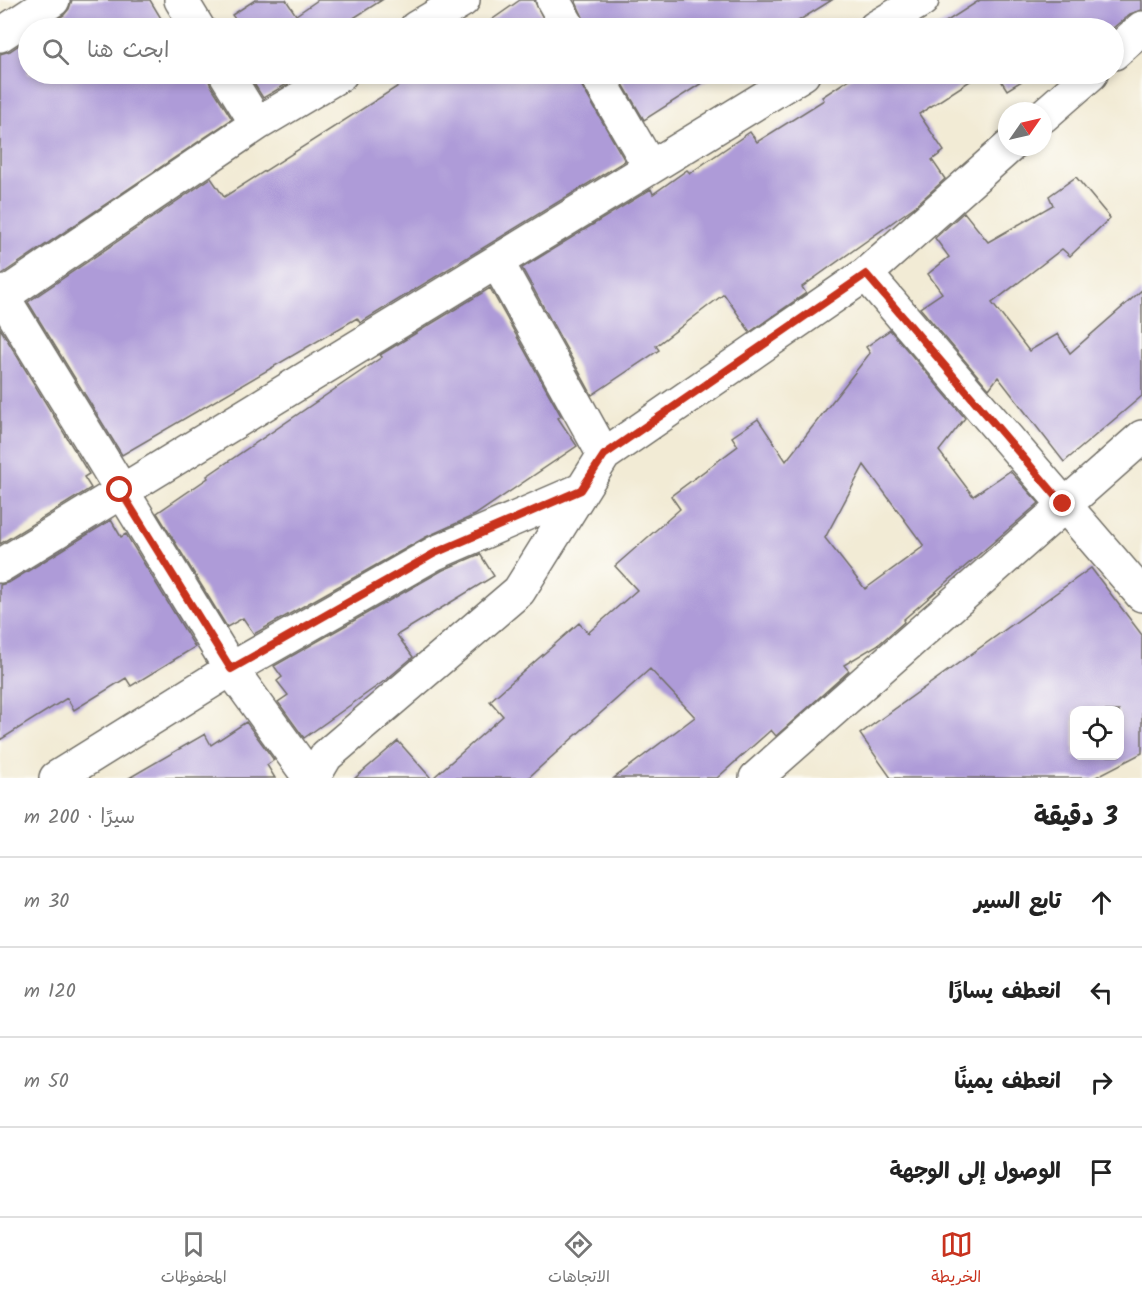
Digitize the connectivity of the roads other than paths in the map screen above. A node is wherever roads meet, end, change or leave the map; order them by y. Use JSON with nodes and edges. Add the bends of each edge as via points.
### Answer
{"nodes":[{"id":1,"x":53,"y":0,"type":"edge"},
{"id":2,"x":181,"y":0,"type":"edge"},
{"id":3,"x":463,"y":0,"type":"edge"},
{"id":4,"x":553,"y":0,"type":"edge"},
{"id":5,"x":922,"y":0,"type":"edge"},
{"id":6,"x":25,"y":18,"type":"edge"},
{"id":7,"x":192,"y":18,"type":"edge"},
{"id":8,"x":433,"y":18,"type":"edge"},
{"id":9,"x":563,"y":18,"type":"edge"},
{"id":10,"x":892,"y":18,"type":"edge"},
{"id":11,"x":18,"y":22,"type":"edge"},
{"id":12,"x":1142,"y":28,"type":"edge"},
{"id":13,"x":0,"y":34,"type":"edge"},
{"id":14,"x":1124,"y":44,"type":"edge"},
{"id":15,"x":232,"y":84,"type":"edge"},
{"id":16,"x":324,"y":84,"type":"edge"},
{"id":17,"x":602,"y":84,"type":"edge"},
{"id":18,"x":786,"y":84,"type":"edge"},
{"id":19,"x":1080,"y":84,"type":"edge"},
{"id":20,"x":1052,"y":108,"type":"edge"},
{"id":21,"x":257,"y":124,"type":"junction"},
{"id":22,"x":999,"y":156,"type":"edge"},
{"id":23,"x":650,"y":167,"type":"junction"},
{"id":24,"x":497,"y":262,"type":"junction"},
{"id":25,"x":866,"y":274,"type":"junction"},
{"id":26,"x":1,"y":296,"type":"edge"},
{"id":27,"x":1142,"y":437,"type":"edge"},
{"id":28,"x":604,"y":455,"type":"junction"},
{"id":29,"x":120,"y":490,"type":"junction"},
{"id":30,"x":581,"y":490,"type":"junction"},
{"id":31,"x":1063,"y":504,"type":"junction"},
{"id":32,"x":0,"y":566,"type":"edge"},
{"id":33,"x":1142,"y":595,"type":"edge"},
{"id":34,"x":231,"y":669,"type":"junction"},
{"id":35,"x":324,"y":773,"type":"edge"},
{"id":36,"x":56,"y":778,"type":"edge"},
{"id":37,"x":756,"y":778,"type":"edge"}],
"edges":[{"from":1,"to":6,"type":"street"},
{"from":2,"to":7,"type":"street"},
{"from":3,"to":8,"type":"street"},
{"from":4,"to":9,"type":"street"},
{"from":5,"to":10,"type":"street"},
{"from":11,"to":13,"type":"street"},
{"from":12,"to":14,"type":"street"},
{"from":15,"to":21,"type":"street"},
{"from":16,"to":21,"type":"street"},
{"from":17,"to":23,"type":"street"},
{"from":18,"to":23,"type":"street"},
{"from":19,"to":20,"type":"street"},
{"from":21,"to":26,"type":"street"},
{"from":22,"to":25,"type":"street"},
{"from":23,"to":24,"type":"street"},
{"from":24,"to":28,"type":"street"},
{"from":24,"to":29,"type":"street"},
{"from":25,"to":28,"type":"street"},
{"from":25,"to":31,"type":"street"},
{"from":26,"to":29,"type":"street"},
{"from":27,"to":31,"type":"street"},
{"from":28,"to":30,"type":"street"},
{"from":29,"to":32,"type":"street"},
{"from":29,"to":34,"type":"street"},
{"from":30,"to":34,"type":"street","via":[[435,553]]},
{"from":30,"to":35,"type":"street","via":[[519,591]]},
{"from":31,"to":33,"type":"street"},
{"from":31,"to":37,"type":"street"},
{"from":34,"to":35,"type":"street"},
{"from":34,"to":36,"type":"street"}]}
